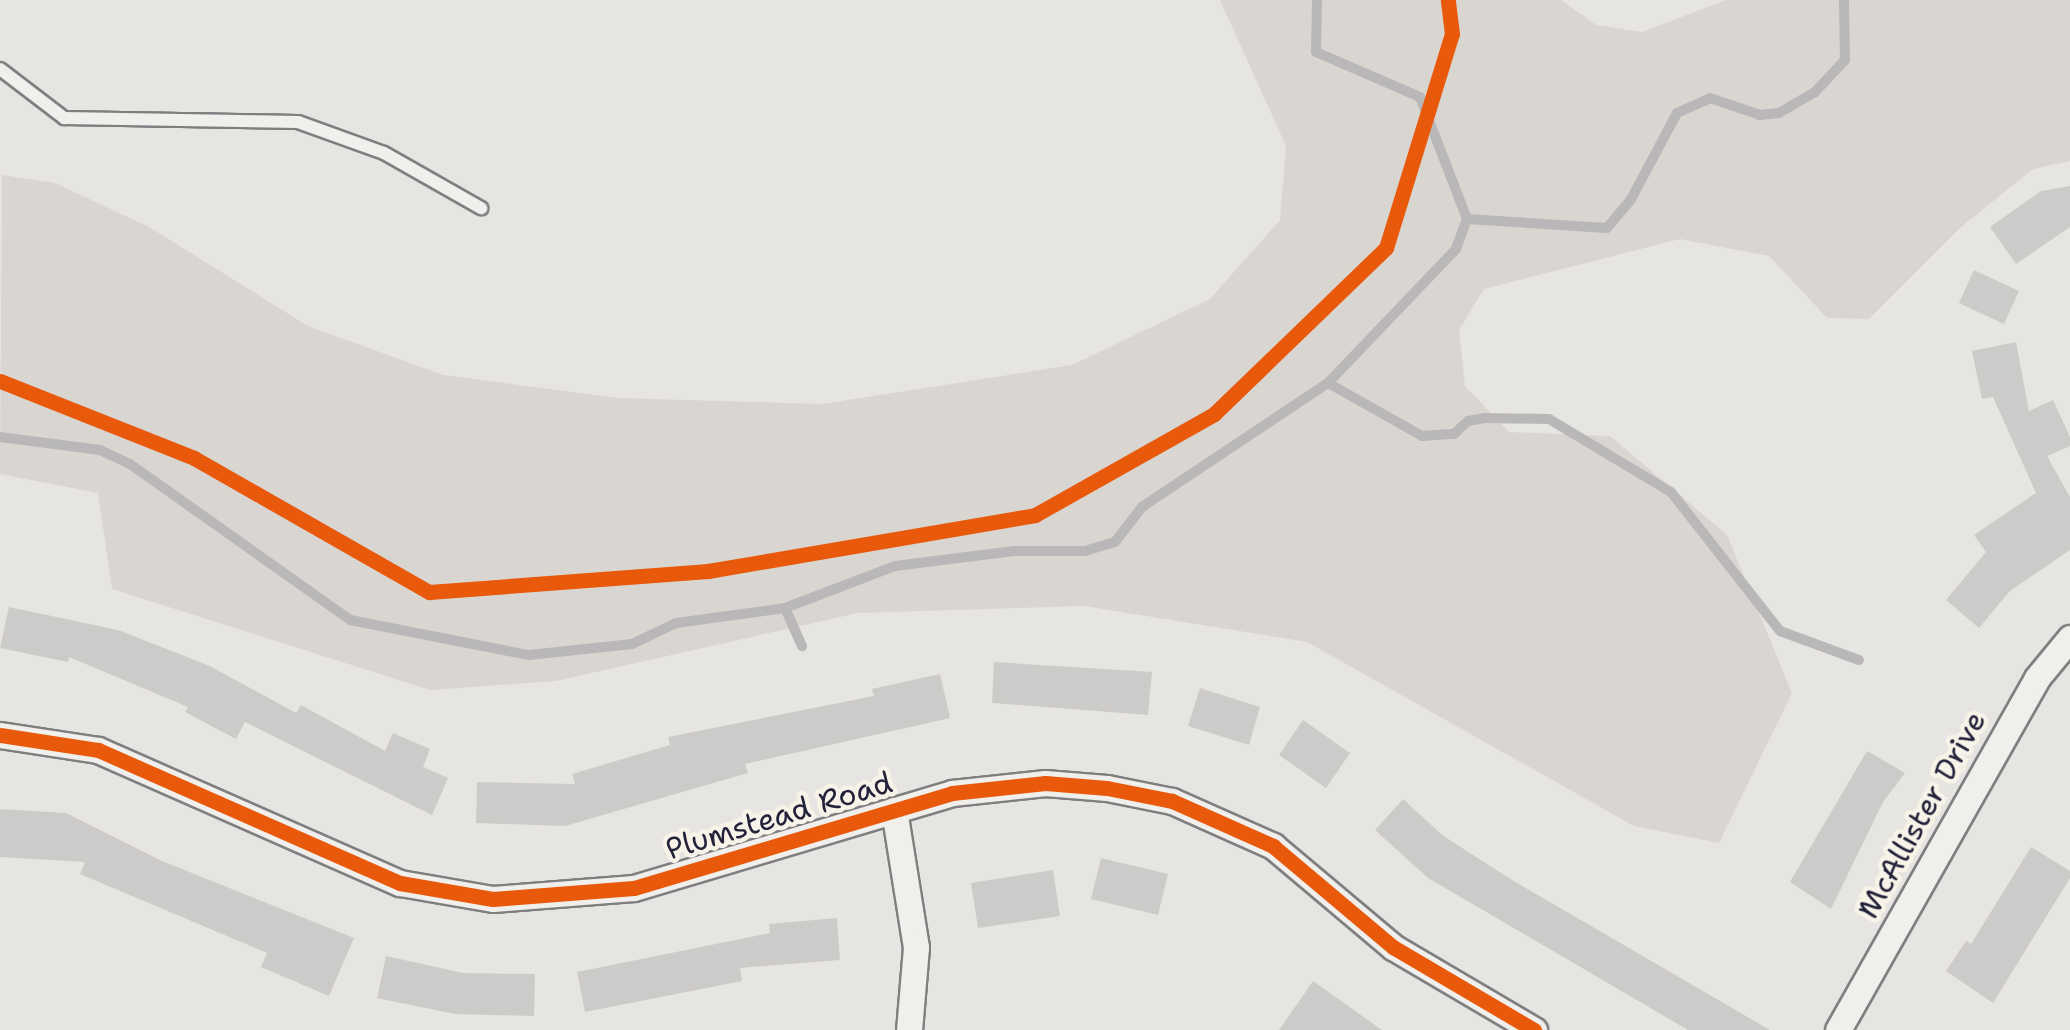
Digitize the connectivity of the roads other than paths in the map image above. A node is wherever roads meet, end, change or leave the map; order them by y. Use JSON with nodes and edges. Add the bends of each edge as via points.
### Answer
{"nodes":[{"id":1,"x":0,"y":69,"type":"edge"},
{"id":2,"x":480,"y":208,"type":"dead end"},
{"id":3,"x":2070,"y":638,"type":"edge"},
{"id":4,"x":0,"y":735,"type":"edge"},
{"id":5,"x":894,"y":810,"type":"junction"},
{"id":6,"x":908,"y":1030,"type":"edge"},
{"id":7,"x":1534,"y":1030,"type":"edge"},
{"id":8,"x":1838,"y":1030,"type":"edge"}],
"edges":[{"from":1,"to":2,"type":"lane","via":[[64,118],[298,122],[384,153]]},
{"from":3,"to":8,"type":"street","name":"McAllister Drive","via":[[2036,678]]},
{"from":4,"to":5,"type":"street","name":"Plumstead Road","via":[[98,750],[386,877],[493,900],[634,888]]},
{"from":5,"to":6,"type":"street","via":[[916,947]]},
{"from":5,"to":7,"type":"street","name":"Plumstead Road","via":[[952,793],[1045,783],[1172,801],[1273,846],[1392,947]]}]}
